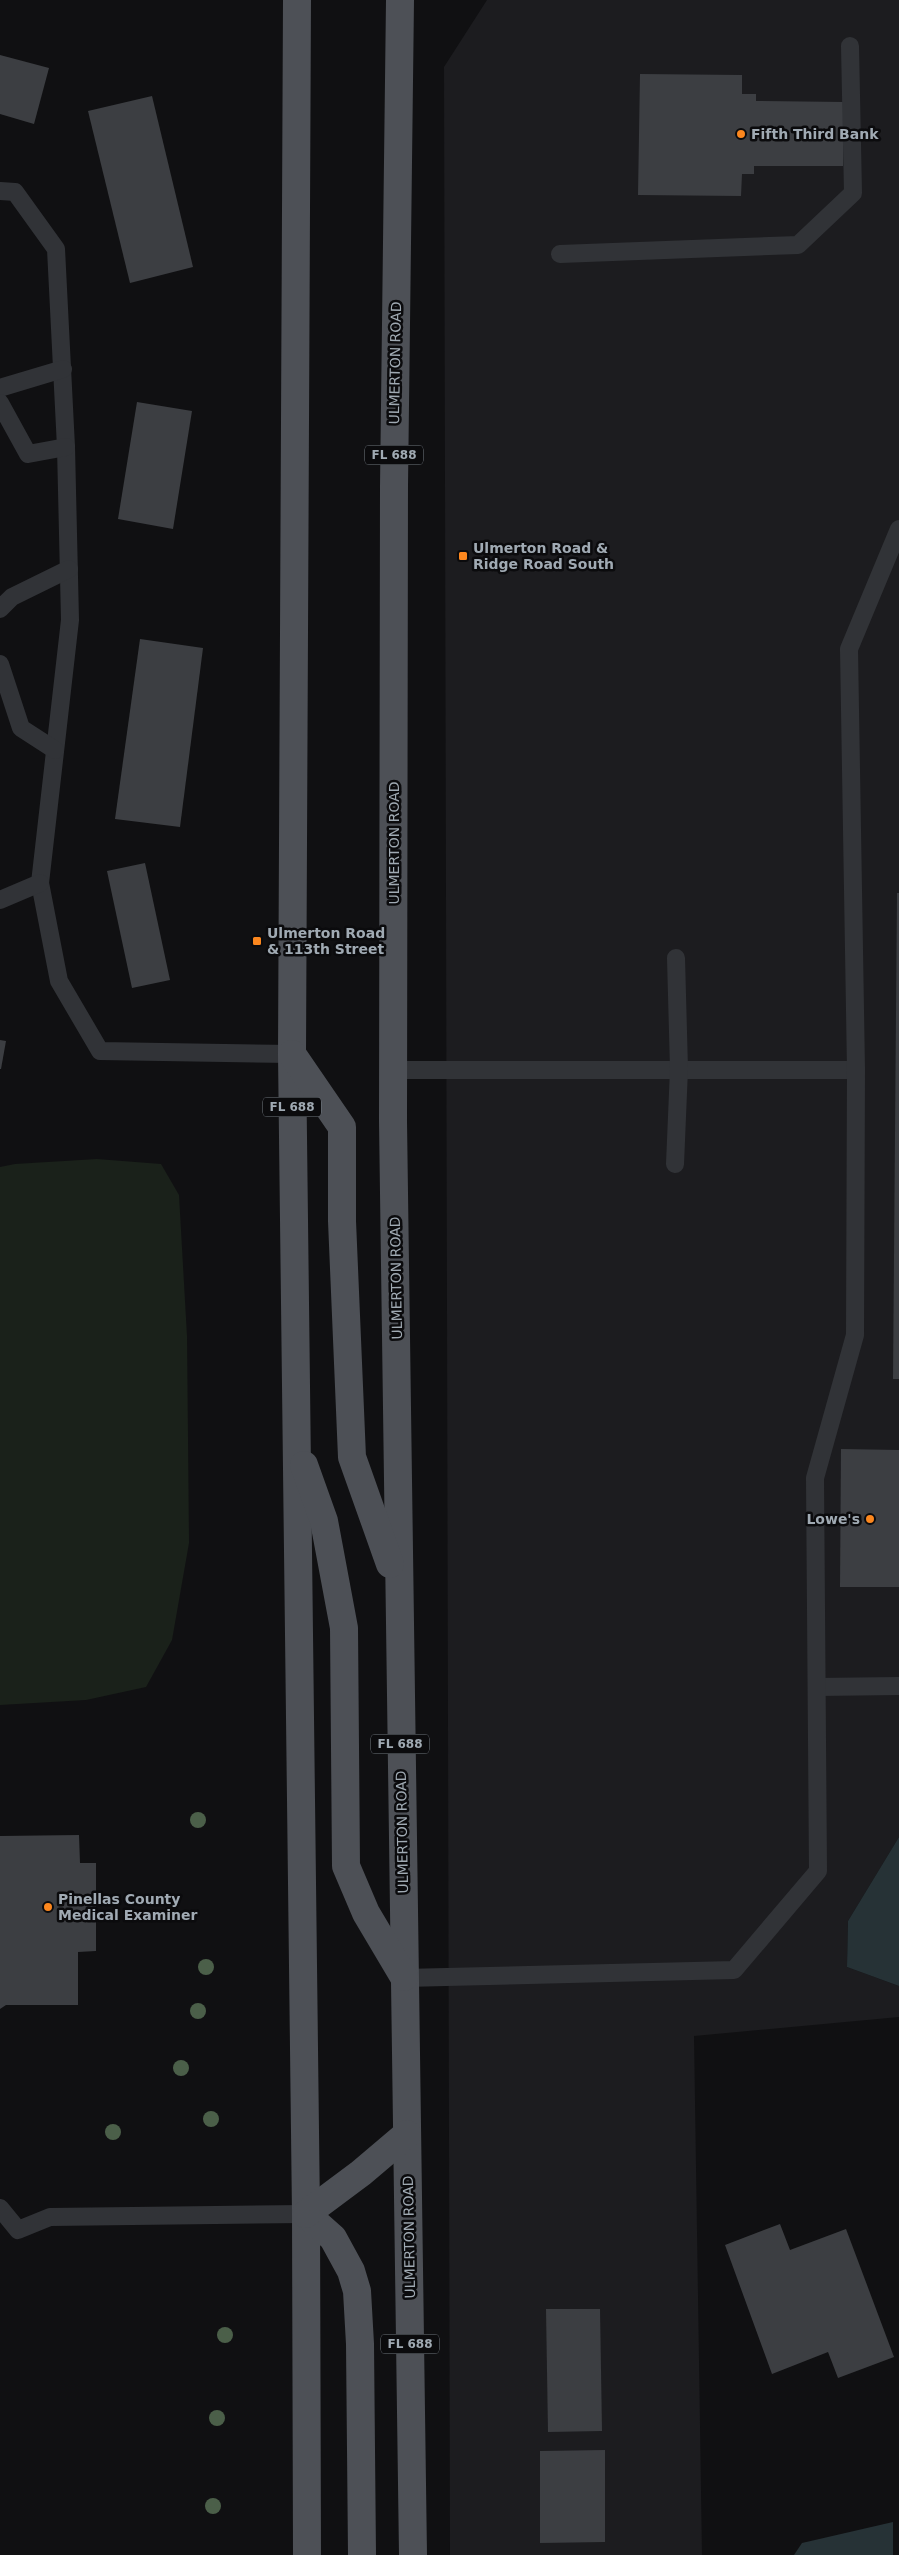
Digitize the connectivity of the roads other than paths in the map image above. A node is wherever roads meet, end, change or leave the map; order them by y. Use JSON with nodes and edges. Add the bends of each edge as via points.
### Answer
{"nodes":[{"id":1,"x":297,"y":0,"type":"edge"},
{"id":2,"x":400,"y":0,"type":"edge"},
{"id":3,"x":850,"y":46,"type":"dead end"},
{"id":4,"x":0,"y":191,"type":"edge"},
{"id":5,"x":560,"y":254,"type":"dead end"},
{"id":6,"x":62,"y":369,"type":"junction"},
{"id":7,"x":0,"y":388,"type":"edge"},
{"id":8,"x":0,"y":403,"type":"edge"},
{"id":9,"x":66,"y":447,"type":"junction"},
{"id":10,"x":899,"y":529,"type":"edge"},
{"id":11,"x":69,"y":569,"type":"junction"},
{"id":12,"x":0,"y":609,"type":"edge"},
{"id":13,"x":0,"y":664,"type":"edge"},
{"id":14,"x":55,"y":750,"type":"junction"},
{"id":15,"x":40,"y":883,"type":"junction"},
{"id":16,"x":0,"y":900,"type":"edge"},
{"id":17,"x":676,"y":958,"type":"dead end"},
{"id":18,"x":292,"y":1054,"type":"junction"},
{"id":19,"x":679,"y":1069,"type":"junction"},
{"id":20,"x":393,"y":1070,"type":"junction"},
{"id":21,"x":856,"y":1070,"type":"junction"},
{"id":22,"x":675,"y":1164,"type":"dead end"},
{"id":23,"x":296,"y":1445,"type":"junction"},
{"id":24,"x":398,"y":1587,"type":"junction"},
{"id":25,"x":899,"y":1686,"type":"edge"},
{"id":26,"x":817,"y":1687,"type":"junction"},
{"id":27,"x":404,"y":1978,"type":"junction"},
{"id":28,"x":407,"y":2134,"type":"junction"},
{"id":29,"x":0,"y":2208,"type":"edge"},
{"id":30,"x":306,"y":2214,"type":"junction"},
{"id":31,"x":307,"y":2555,"type":"edge"},
{"id":32,"x":362,"y":2555,"type":"edge"},
{"id":33,"x":413,"y":2555,"type":"edge"}],
"edges":[{"from":1,"to":18,"type":"main road","number":"FL 688"},
{"from":2,"to":20,"type":"main road","name":"ULMERTON ROAD","number":"FL 688","via":[[394,486]]},
{"from":3,"to":5,"type":"lane","via":[[853,193],[798,245]]},
{"from":4,"to":6,"type":"lane","via":[[15,192],[56,249]]},
{"from":6,"to":7,"type":"lane"},
{"from":6,"to":9,"type":"lane"},
{"from":8,"to":9,"type":"lane","via":[[28,454]]},
{"from":9,"to":11,"type":"lane"},
{"from":10,"to":21,"type":"lane","via":[[849,649]]},
{"from":11,"to":12,"type":"lane","via":[[12,597]]},
{"from":11,"to":14,"type":"lane","via":[[70,620]]},
{"from":13,"to":14,"type":"lane","via":[[22,728]]},
{"from":14,"to":15,"type":"lane"},
{"from":15,"to":16,"type":"lane"},
{"from":15,"to":18,"type":"lane","via":[[60,981],[100,1051]]},
{"from":17,"to":19,"type":"lane"},
{"from":18,"to":23,"type":"main road","number":"FL 688"},
{"from":18,"to":24,"type":"main road","via":[[342,1127],[342,1221],[352,1456]]},
{"from":19,"to":20,"type":"lane"},
{"from":19,"to":21,"type":"lane"},
{"from":19,"to":22,"type":"lane"},
{"from":20,"to":24,"type":"main road","name":"ULMERTON ROAD","number":"FL 688"},
{"from":21,"to":26,"type":"lane","via":[[854,1335],[815,1478]]},
{"from":23,"to":27,"type":"main road","via":[[324,1521],[344,1628],[346,1866],[366,1913]]},
{"from":23,"to":30,"type":"main road","number":"FL 688"},
{"from":24,"to":27,"type":"main road","name":"ULMERTON ROAD","number":"FL 688"},
{"from":25,"to":26,"type":"lane"},
{"from":26,"to":27,"type":"lane","via":[[818,1871],[734,1970]]},
{"from":27,"to":28,"type":"main road","name":"ULMERTON ROAD","number":"FL 688"},
{"from":28,"to":30,"type":"main road"},
{"from":28,"to":33,"type":"main road","name":"ULMERTON ROAD","number":"FL 688"},
{"from":29,"to":30,"type":"lane","via":[[18,2230],[50,2217]]},
{"from":30,"to":31,"type":"main road","number":"FL 688"},
{"from":30,"to":32,"type":"main road","via":[[333,2238],[351,2271],[357,2291]]}]}
